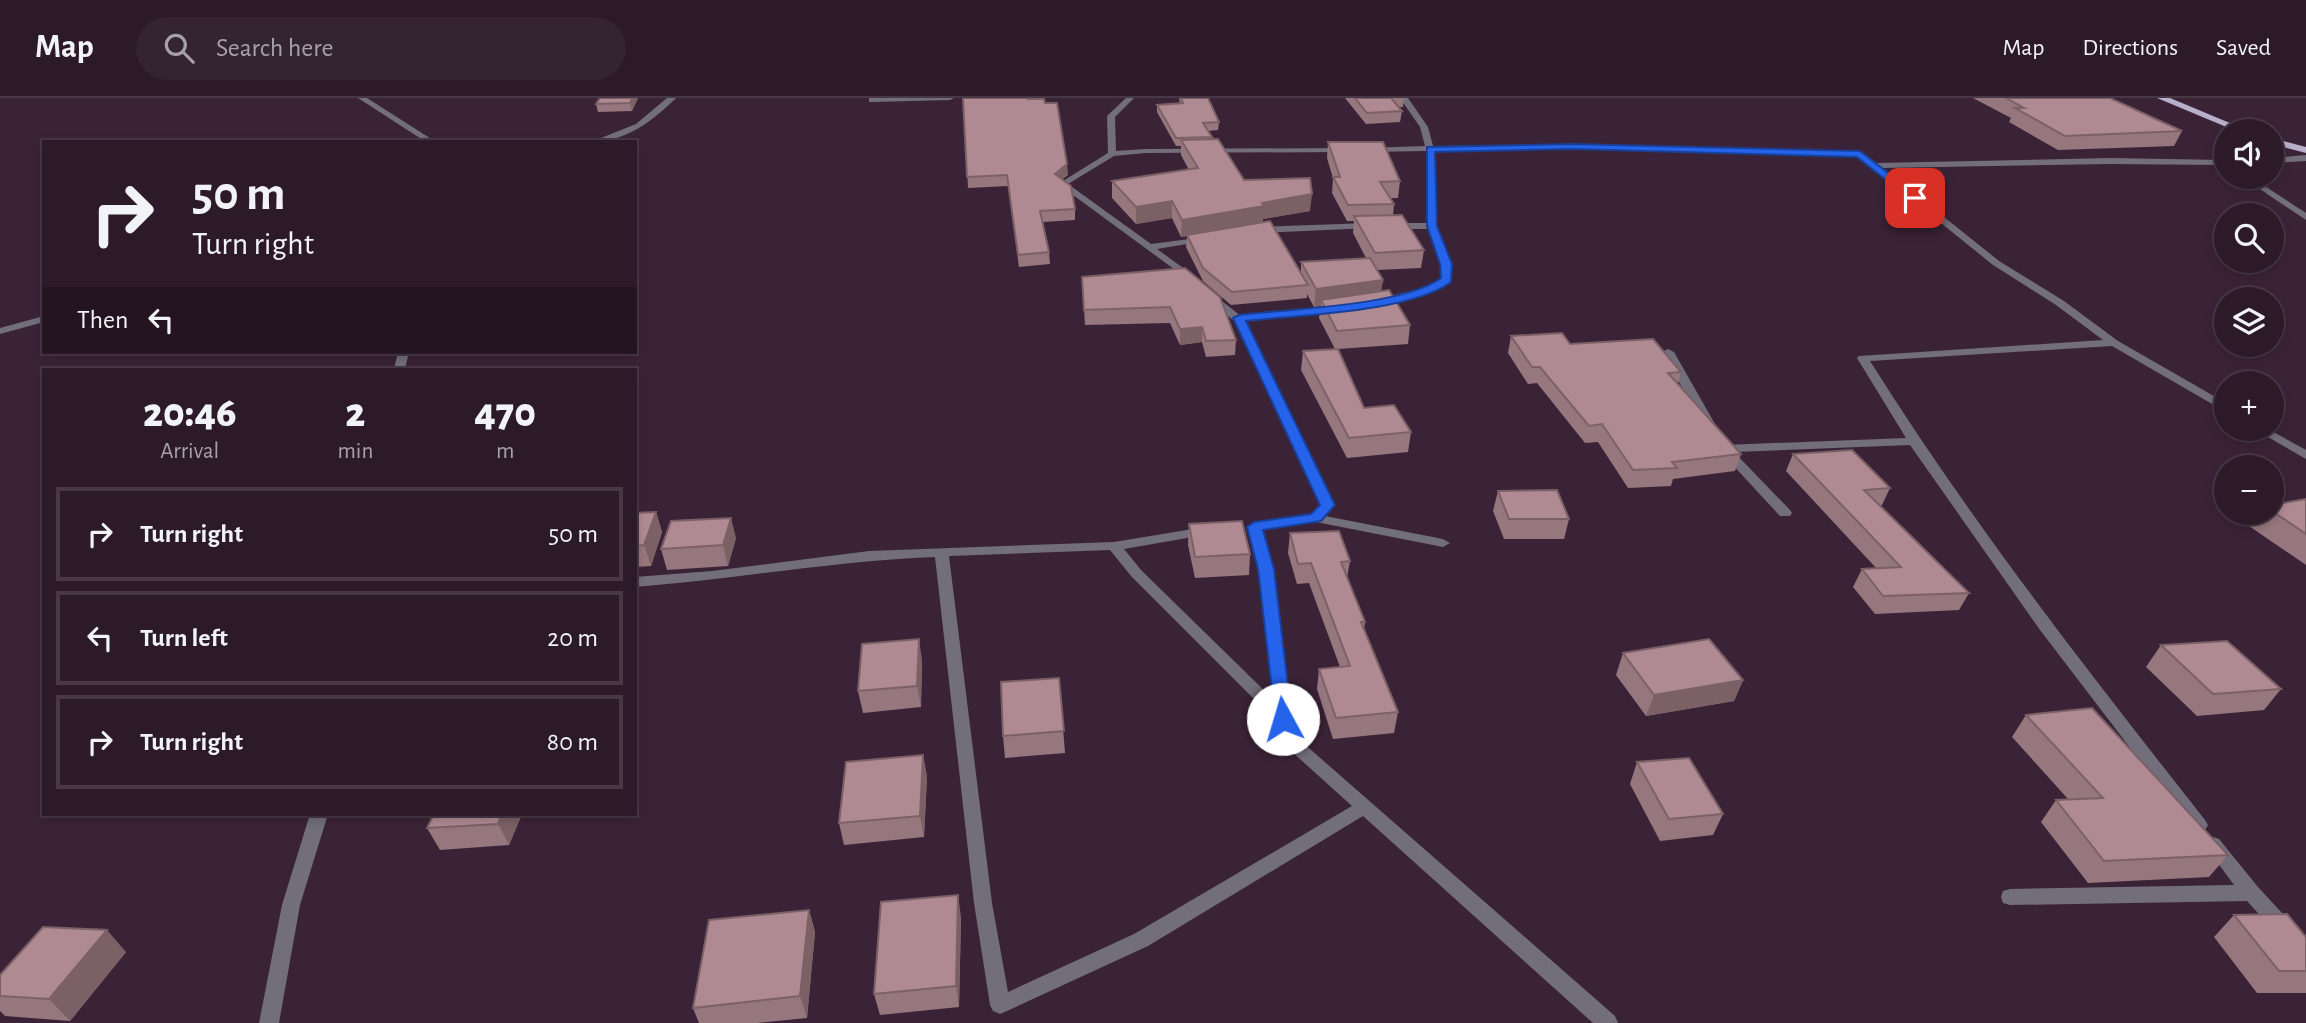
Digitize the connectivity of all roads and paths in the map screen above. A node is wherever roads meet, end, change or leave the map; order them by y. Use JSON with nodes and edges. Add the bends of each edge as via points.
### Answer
{"nodes":[{"id":1,"x":362,"y":98,"type":"edge"},
{"id":2,"x":672,"y":98,"type":"edge"},
{"id":3,"x":950,"y":98,"type":"edge"},
{"id":4,"x":1130,"y":98,"type":"edge"},
{"id":5,"x":1404,"y":98,"type":"edge"},
{"id":6,"x":2162,"y":98,"type":"edge"},
{"id":7,"x":872,"y":100,"type":"dead end"},
{"id":8,"x":2214,"y":119,"type":"edge"},
{"id":9,"x":429,"y":140,"type":"edge"},
{"id":10,"x":600,"y":140,"type":"edge"},
{"id":11,"x":2284,"y":144,"type":"edge"},
{"id":12,"x":1430,"y":149,"type":"junction"},
{"id":13,"x":2306,"y":150,"type":"edge"},
{"id":14,"x":1112,"y":154,"type":"junction"},
{"id":15,"x":2306,"y":158,"type":"edge"},
{"id":16,"x":2284,"y":160,"type":"edge"},
{"id":17,"x":2214,"y":163,"type":"edge"},
{"id":18,"x":1874,"y":166,"type":"junction"},
{"id":19,"x":2264,"y":189,"type":"edge"},
{"id":20,"x":2306,"y":218,"type":"edge"},
{"id":21,"x":1432,"y":226,"type":"junction"},
{"id":22,"x":1241,"y":232,"type":"edge"},
{"id":23,"x":1215,"y":237,"type":"edge"},
{"id":24,"x":1152,"y":247,"type":"junction"},
{"id":25,"x":1363,"y":304,"type":"edge"},
{"id":26,"x":1351,"y":306,"type":"edge"},
{"id":27,"x":1239,"y":318,"type":"junction"},
{"id":28,"x":42,"y":320,"type":"edge"},
{"id":29,"x":0,"y":331,"type":"edge"},
{"id":30,"x":2114,"y":343,"type":"junction"},
{"id":31,"x":1668,"y":352,"type":"edge"},
{"id":32,"x":2214,"y":401,"type":"edge"},
{"id":33,"x":1914,"y":441,"type":"junction"},
{"id":34,"x":2281,"y":441,"type":"edge"},
{"id":35,"x":1724,"y":449,"type":"junction"},
{"id":36,"x":2306,"y":455,"type":"edge"},
{"id":37,"x":1784,"y":513,"type":"dead end"},
{"id":38,"x":1316,"y":518,"type":"junction"},
{"id":39,"x":1214,"y":531,"type":"edge"},
{"id":40,"x":1443,"y":543,"type":"dead end"},
{"id":41,"x":1114,"y":546,"type":"junction"},
{"id":42,"x":941,"y":551,"type":"junction"},
{"id":43,"x":637,"y":582,"type":"edge"},
{"id":44,"x":1283,"y":719,"type":"junction"},
{"id":45,"x":1367,"y":806,"type":"junction"},
{"id":46,"x":318,"y":816,"type":"edge"},
{"id":47,"x":2251,"y":893,"type":"junction"},
{"id":48,"x":2010,"y":897,"type":"dead end"},
{"id":49,"x":2306,"y":952,"type":"edge"},
{"id":50,"x":270,"y":1023,"type":"edge"},
{"id":51,"x":1608,"y":1023,"type":"edge"}],
"edges":[{"from":1,"to":9,"type":"street"},
{"from":2,"to":10,"type":"street","via":[[639,125]]},
{"from":3,"to":7,"type":"street"},
{"from":4,"to":14,"type":"street","via":[[1111,117]]},
{"from":5,"to":12,"type":"street","via":[[1424,127]]},
{"from":6,"to":8,"type":"main road"},
{"from":11,"to":13,"type":"main road"},
{"from":12,"to":14,"type":"street"},
{"from":12,"to":18,"type":"street","via":[[1572,146],[1848,153],[1860,154]]},
{"from":12,"to":21,"type":"street"},
{"from":14,"to":24,"type":"street","via":[[1062,184]]},
{"from":15,"to":16,"type":"street"},
{"from":17,"to":18,"type":"street"},
{"from":18,"to":30,"type":"street","via":[[1996,263]]},
{"from":19,"to":20,"type":"street"},
{"from":21,"to":22,"type":"street"},
{"from":21,"to":25,"type":"street","via":[[1447,279],[1435,288]]},
{"from":23,"to":24,"type":"street"},
{"from":24,"to":27,"type":"street"},
{"from":26,"to":27,"type":"street"},
{"from":27,"to":38,"type":"street","via":[[1327,505]]},
{"from":28,"to":29,"type":"street"},
{"from":30,"to":32,"type":"street"},
{"from":30,"to":33,"type":"street","via":[[1864,358]]},
{"from":31,"to":35,"type":"street"},
{"from":33,"to":35,"type":"street"},
{"from":33,"to":47,"type":"street","via":[[2045,626]]},
{"from":34,"to":36,"type":"street"},
{"from":35,"to":37,"type":"street"},
{"from":38,"to":40,"type":"street"},
{"from":38,"to":44,"type":"street","via":[[1247,528],[1266,569]]},
{"from":39,"to":41,"type":"street"},
{"from":41,"to":42,"type":"street"},
{"from":41,"to":44,"type":"street"},
{"from":42,"to":43,"type":"street"},
{"from":42,"to":45,"type":"street","via":[[983,903],[1000,1005],[1141,940]]},
{"from":44,"to":45,"type":"street","via":[[1296,746]]},
{"from":45,"to":51,"type":"street"},
{"from":46,"to":50,"type":"street","via":[[291,905]]},
{"from":47,"to":48,"type":"street"},
{"from":47,"to":49,"type":"street"}]}
